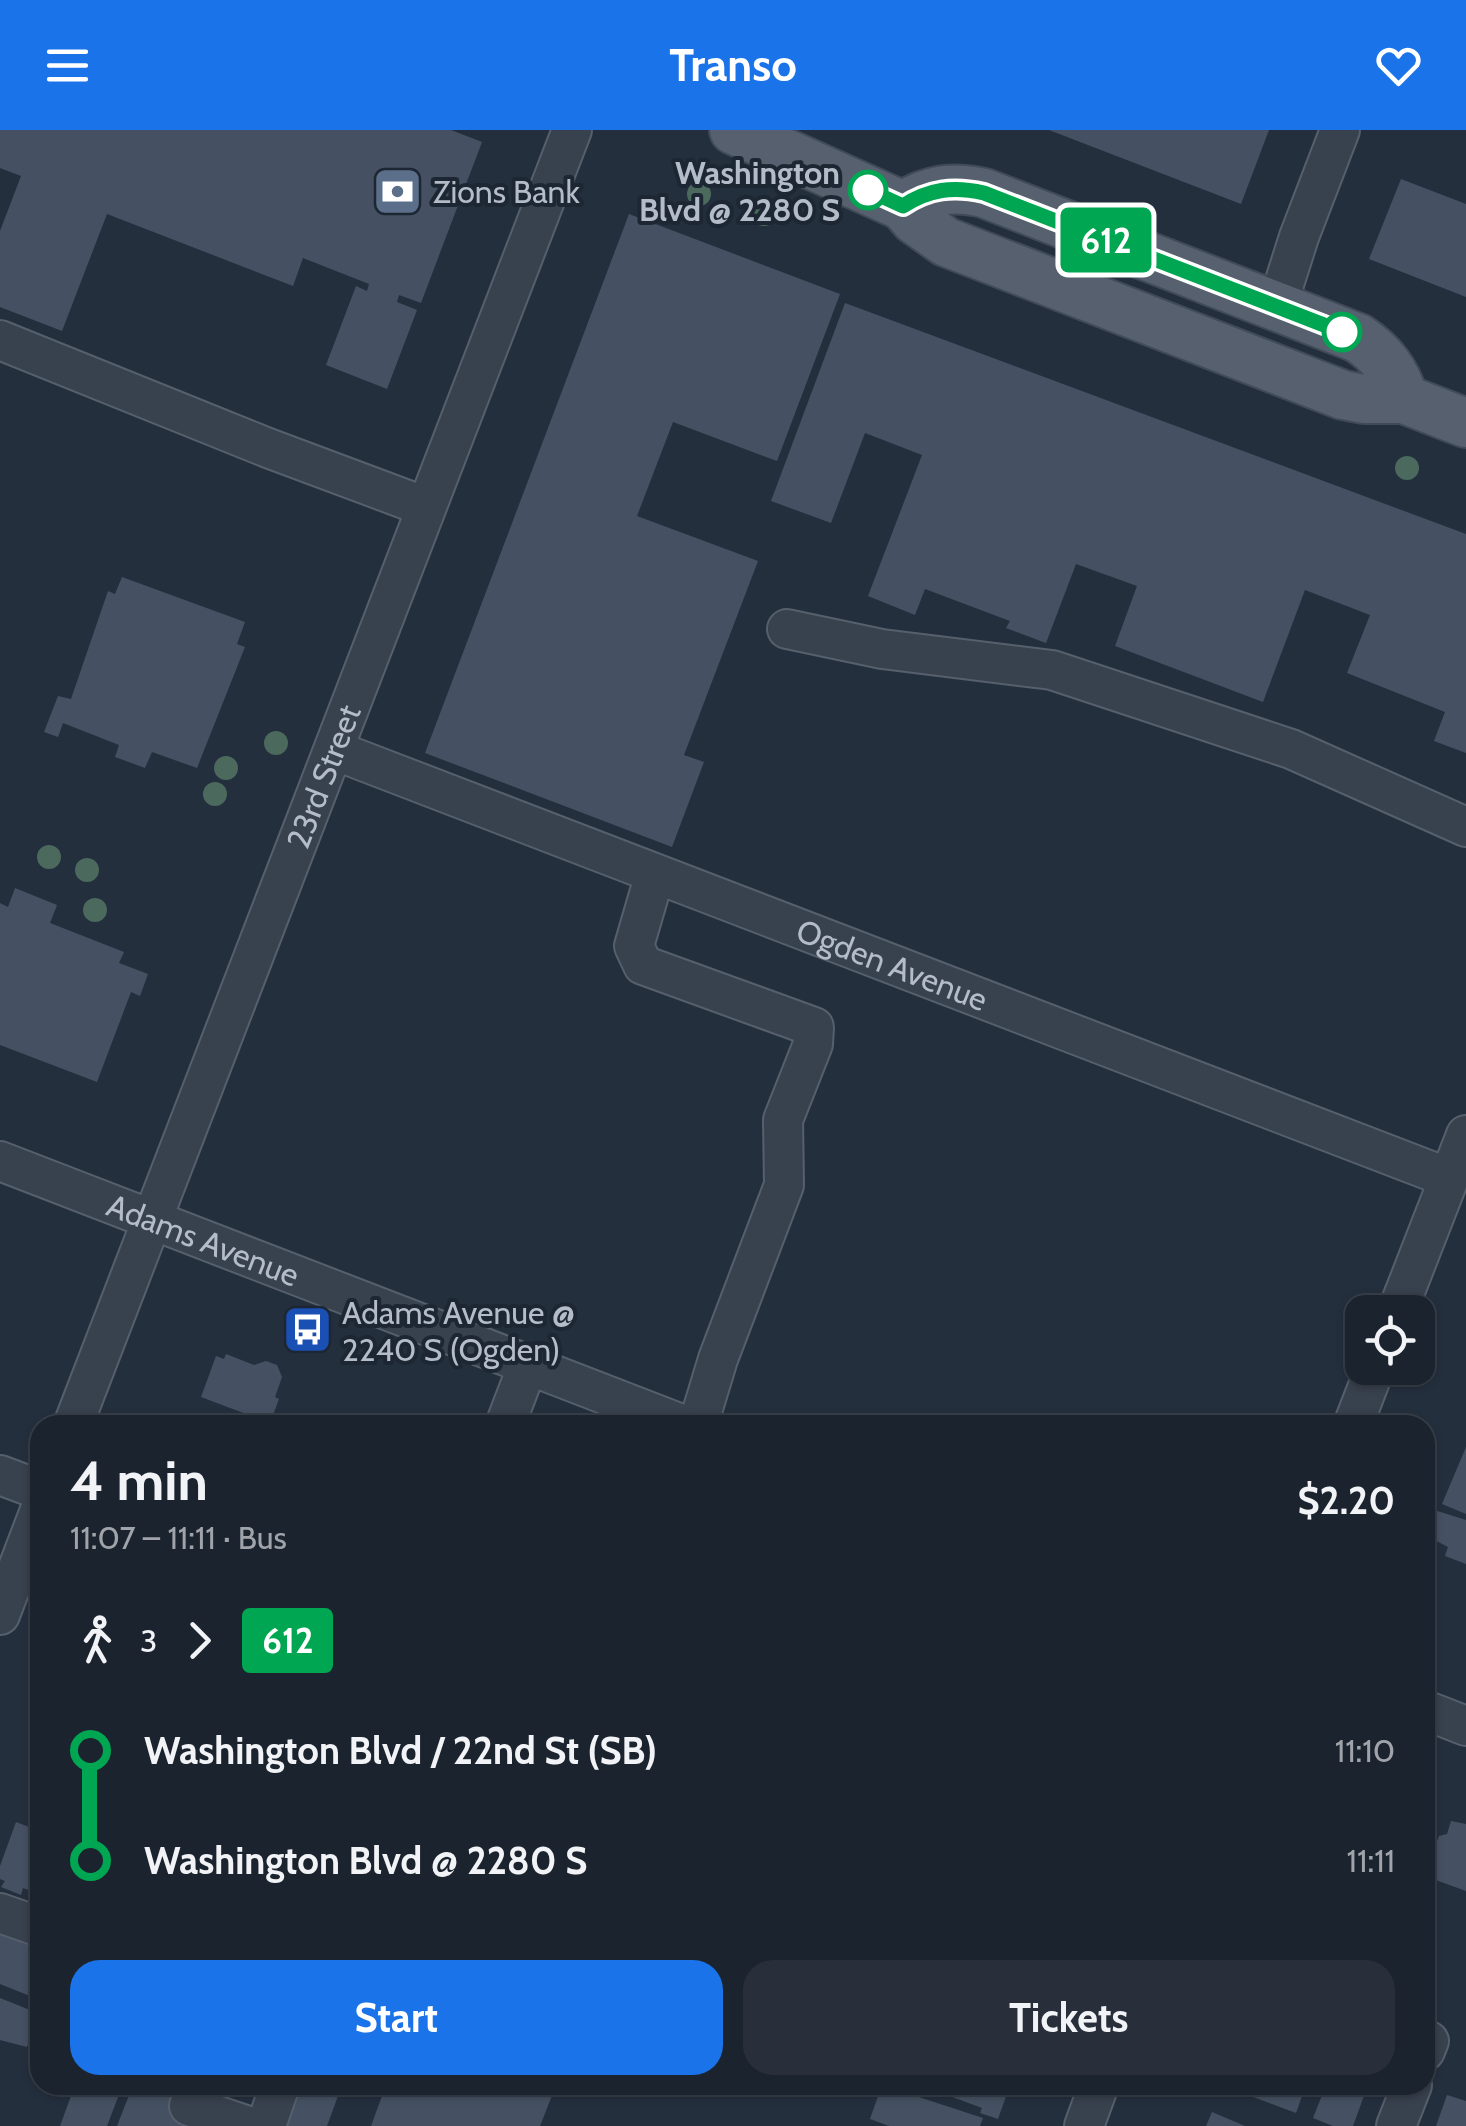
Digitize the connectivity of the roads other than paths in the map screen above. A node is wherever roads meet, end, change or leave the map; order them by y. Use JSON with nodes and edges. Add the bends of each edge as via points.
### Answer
{"nodes":[{"id":1,"x":572,"y":130,"type":"edge"},
{"id":2,"x":734,"y":130,"type":"edge"},
{"id":3,"x":1340,"y":130,"type":"edge"},
{"id":4,"x":903,"y":206,"type":"junction"},
{"id":5,"x":1277,"y":306,"type":"junction"},
{"id":6,"x":0,"y":340,"type":"edge"},
{"id":7,"x":1404,"y":399,"type":"junction"},
{"id":8,"x":1466,"y":423,"type":"edge"},
{"id":9,"x":426,"y":507,"type":"junction"},
{"id":10,"x":786,"y":629,"type":"dead end"},
{"id":11,"x":334,"y":750,"type":"junction"},
{"id":12,"x":1466,"y":827,"type":"edge"},
{"id":13,"x":655,"y":874,"type":"junction"},
{"id":14,"x":1466,"y":1135,"type":"edge"},
{"id":15,"x":0,"y":1162,"type":"edge"},
{"id":16,"x":1449,"y":1178,"type":"junction"},
{"id":17,"x":150,"y":1220,"type":"junction"},
{"id":18,"x":1404,"y":1295,"type":"edge"},
{"id":19,"x":528,"y":1365,"type":"junction"},
{"id":20,"x":1368,"y":1385,"type":"edge"},
{"id":21,"x":76,"y":1415,"type":"edge"},
{"id":22,"x":510,"y":1415,"type":"edge"},
{"id":23,"x":658,"y":1415,"type":"edge"},
{"id":24,"x":701,"y":1415,"type":"edge"},
{"id":25,"x":1357,"y":1415,"type":"edge"},
{"id":26,"x":0,"y":1475,"type":"edge"},
{"id":27,"x":30,"y":1486,"type":"edge"},
{"id":28,"x":30,"y":1536,"type":"edge"},
{"id":29,"x":0,"y":1614,"type":"edge"},
{"id":30,"x":1435,"y":1714,"type":"edge"},
{"id":31,"x":1466,"y":1726,"type":"edge"},
{"id":32,"x":0,"y":1913,"type":"edge"},
{"id":33,"x":30,"y":1924,"type":"edge"},
{"id":34,"x":193,"y":2095,"type":"edge"},
{"id":35,"x":277,"y":2095,"type":"edge"},
{"id":36,"x":1096,"y":2095,"type":"edge"},
{"id":37,"x":1408,"y":2095,"type":"edge"},
{"id":38,"x":248,"y":2126,"type":"edge"},
{"id":39,"x":266,"y":2126,"type":"edge"},
{"id":40,"x":1084,"y":2126,"type":"edge"},
{"id":41,"x":1396,"y":2126,"type":"edge"}],
"edges":[{"from":1,"to":9,"type":"street","name":"23rd Street"},
{"from":2,"to":4,"type":"main road"},
{"from":3,"to":5,"type":"street"},
{"from":4,"to":5,"type":"main road","via":[[944,189],[984,193]]},
{"from":4,"to":7,"type":"main road","via":[[946,242],[1304,380],[1364,400]]},
{"from":5,"to":7,"type":"main road","via":[[1372,347],[1393,371]]},
{"from":6,"to":9,"type":"street"},
{"from":7,"to":8,"type":"main road"},
{"from":9,"to":11,"type":"street","name":"23rd Street"},
{"from":10,"to":12,"type":"street","via":[[882,649],[1052,670],[1291,749]]},
{"from":11,"to":13,"type":"street","name":"Ogden Avenue"},
{"from":11,"to":17,"type":"street","name":"23rd Street"},
{"from":13,"to":16,"type":"street","name":"Ogden Avenue"},
{"from":13,"to":24,"type":"street","via":[[634,946],[644,965],[814,1027],[783,1120],[784,1185]]},
{"from":14,"to":16,"type":"street"},
{"from":15,"to":17,"type":"street","name":"Adams Avenue"},
{"from":16,"to":18,"type":"street"},
{"from":17,"to":19,"type":"street","name":"Adams Avenue"},
{"from":17,"to":21,"type":"street","name":"23rd Street"},
{"from":19,"to":22,"type":"street"},
{"from":19,"to":23,"type":"street","name":"Adams Avenue"},
{"from":20,"to":25,"type":"street"},
{"from":26,"to":27,"type":"street"},
{"from":28,"to":29,"type":"street"},
{"from":30,"to":31,"type":"street"},
{"from":32,"to":33,"type":"street"},
{"from":34,"to":38,"type":"street","via":[[189,2106]]},
{"from":35,"to":39,"type":"street"},
{"from":36,"to":40,"type":"street"},
{"from":37,"to":41,"type":"street"}]}
